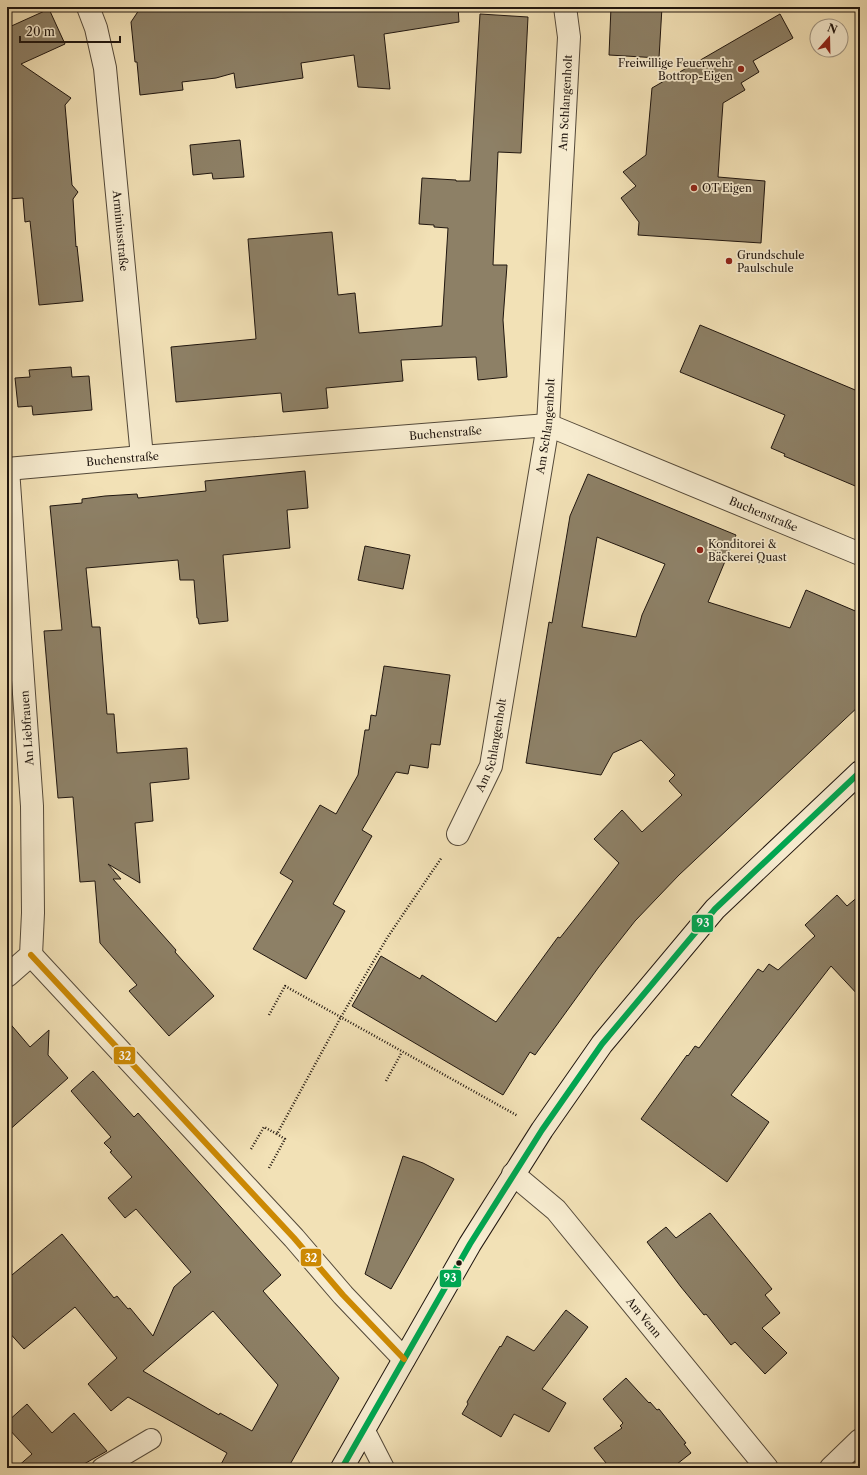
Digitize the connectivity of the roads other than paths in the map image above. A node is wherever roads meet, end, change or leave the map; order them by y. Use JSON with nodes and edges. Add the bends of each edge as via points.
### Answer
{"nodes":[{"id":1,"x":88,"y":7,"type":"edge"},
{"id":2,"x":565,"y":7,"type":"edge"},
{"id":3,"x":548,"y":425,"type":"junction"},
{"id":4,"x":142,"y":457,"type":"junction"},
{"id":5,"x":7,"y":469,"type":"edge"},
{"id":6,"x":860,"y":554,"type":"edge"},
{"id":7,"x":860,"y":772,"type":"edge"},
{"id":8,"x":458,"y":834,"type":"road end"},
{"id":9,"x":31,"y":955,"type":"junction"},
{"id":10,"x":7,"y":976,"type":"edge"},
{"id":11,"x":513,"y":1174,"type":"junction"},
{"id":12,"x":404,"y":1359,"type":"junction"},
{"id":13,"x":364,"y":1429,"type":"junction"},
{"id":14,"x":151,"y":1439,"type":"dead end"},
{"id":15,"x":860,"y":1440,"type":"edge"},
{"id":16,"x":102,"y":1468,"type":"edge"},
{"id":17,"x":342,"y":1468,"type":"edge"},
{"id":18,"x":384,"y":1468,"type":"edge"},
{"id":19,"x":768,"y":1468,"type":"edge"},
{"id":20,"x":831,"y":1468,"type":"edge"}],
"edges":[{"from":1,"to":4,"type":"street","name":"Arminiusstraße","via":[[96,28],[105,68]]},
{"from":2,"to":3,"type":"street","name":"Am Schlangenholt","via":[[569,37]]},
{"from":3,"to":4,"type":"street","name":"Buchenstraße"},
{"from":3,"to":6,"type":"street","name":"Buchenstraße"},
{"from":3,"to":8,"type":"street","name":"Am Schlangenholt","via":[[491,766]]},
{"from":4,"to":5,"type":"street","name":"Buchenstraße"},
{"from":5,"to":9,"type":"street","name":"An Liebfrauen","via":[[32,806]]},
{"from":7,"to":11,"type":"street","via":[[715,909],[602,1044]]},
{"from":9,"to":10,"type":"street"},
{"from":9,"to":12,"type":"street"},
{"from":11,"to":12,"type":"street"},
{"from":11,"to":19,"type":"street","name":"Am Venn","via":[[556,1210]]},
{"from":12,"to":13,"type":"street"},
{"from":13,"to":17,"type":"street"},
{"from":13,"to":18,"type":"lane"},
{"from":14,"to":16,"type":"lane"},
{"from":15,"to":20,"type":"street"}]}
